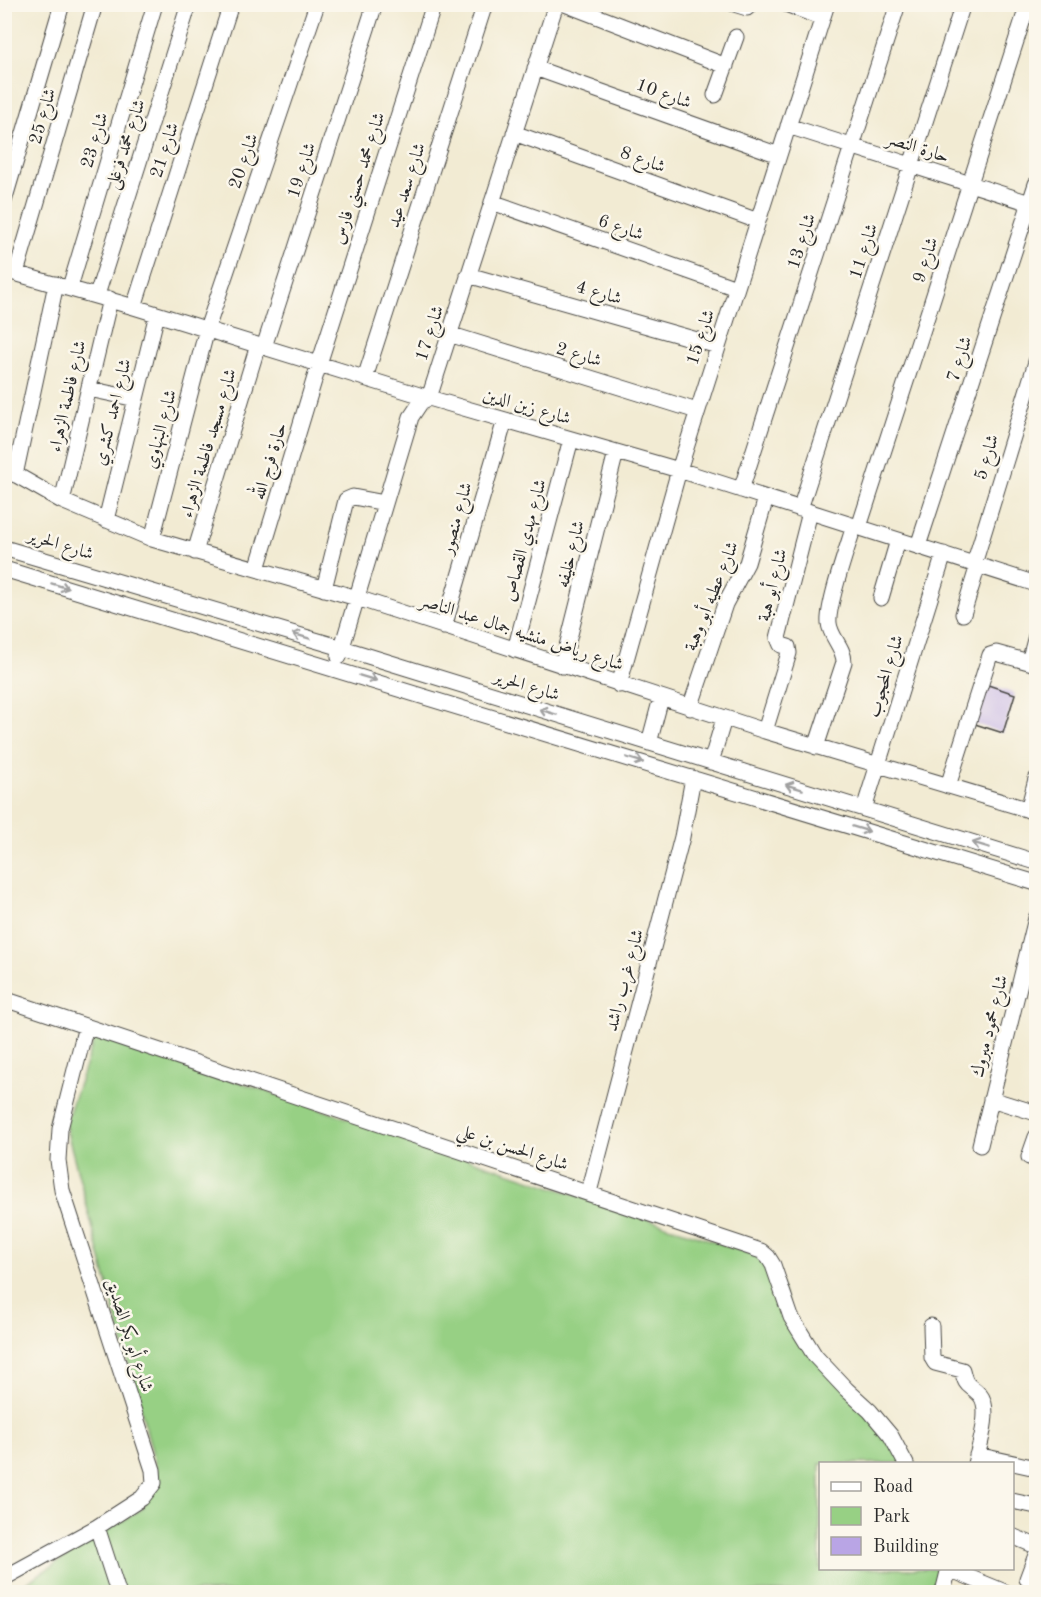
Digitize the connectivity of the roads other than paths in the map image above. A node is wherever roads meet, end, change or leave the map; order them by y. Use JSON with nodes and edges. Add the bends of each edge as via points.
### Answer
{"nodes":[{"id":1,"x":62,"y":4,"type":"edge"},
{"id":2,"x":95,"y":4,"type":"edge"},
{"id":3,"x":155,"y":4,"type":"edge"},
{"id":4,"x":189,"y":4,"type":"edge"},
{"id":5,"x":231,"y":4,"type":"edge"},
{"id":6,"x":317,"y":4,"type":"edge"},
{"id":7,"x":375,"y":4,"type":"edge"},
{"id":8,"x":434,"y":4,"type":"edge"},
{"id":9,"x":485,"y":4,"type":"edge"},
{"id":10,"x":556,"y":4,"type":"edge"},
{"id":11,"x":565,"y":4,"type":"edge"},
{"id":12,"x":734,"y":4,"type":"edge"},
{"id":13,"x":751,"y":4,"type":"edge"},
{"id":14,"x":786,"y":4,"type":"edge"},
{"id":15,"x":898,"y":4,"type":"edge"},
{"id":16,"x":963,"y":4,"type":"edge"},
{"id":17,"x":1028,"y":4,"type":"edge"},
{"id":18,"x":825,"y":11,"type":"edge"},
{"id":19,"x":736,"y":37,"type":"dead end"},
{"id":20,"x":726,"y":66,"type":"junction"},
{"id":21,"x":536,"y":68,"type":"junction"},
{"id":22,"x":715,"y":95,"type":"dead end"},
{"id":23,"x":788,"y":126,"type":"junction"},
{"id":24,"x":514,"y":134,"type":"junction"},
{"id":25,"x":852,"y":146,"type":"junction"},
{"id":26,"x":779,"y":155,"type":"junction"},
{"id":27,"x":911,"y":165,"type":"junction"},
{"id":28,"x":970,"y":183,"type":"junction"},
{"id":29,"x":1036,"y":184,"type":"edge"},
{"id":30,"x":4,"y":201,"type":"edge"},
{"id":31,"x":492,"y":202,"type":"junction"},
{"id":32,"x":1033,"y":204,"type":"edge"},
{"id":33,"x":758,"y":220,"type":"junction"},
{"id":34,"x":10,"y":271,"type":"edge"},
{"id":35,"x":468,"y":275,"type":"junction"},
{"id":36,"x":63,"y":286,"type":"junction"},
{"id":37,"x":736,"y":288,"type":"junction"},
{"id":38,"x":104,"y":297,"type":"junction"},
{"id":39,"x":134,"y":307,"type":"junction"},
{"id":40,"x":157,"y":314,"type":"junction"},
{"id":41,"x":207,"y":329,"type":"junction"},
{"id":42,"x":449,"y":334,"type":"junction"},
{"id":43,"x":261,"y":346,"type":"junction"},
{"id":44,"x":718,"y":346,"type":"junction"},
{"id":45,"x":1036,"y":362,"type":"edge"},
{"id":46,"x":319,"y":364,"type":"junction"},
{"id":47,"x":365,"y":378,"type":"junction"},
{"id":48,"x":89,"y":389,"type":"junction"},
{"id":49,"x":429,"y":398,"type":"junction"},
{"id":50,"x":136,"y":399,"type":"junction"},
{"id":51,"x":697,"y":411,"type":"junction"},
{"id":52,"x":505,"y":420,"type":"junction"},
{"id":53,"x":571,"y":439,"type":"junction"},
{"id":54,"x":616,"y":452,"type":"junction"},
{"id":55,"x":679,"y":470,"type":"junction"},
{"id":56,"x":10,"y":472,"type":"edge"},
{"id":57,"x":741,"y":490,"type":"junction"},
{"id":58,"x":766,"y":498,"type":"junction"},
{"id":59,"x":63,"y":501,"type":"junction"},
{"id":60,"x":385,"y":503,"type":"junction"},
{"id":61,"x":805,"y":510,"type":"junction"},
{"id":62,"x":106,"y":520,"type":"junction"},
{"id":63,"x":856,"y":526,"type":"junction"},
{"id":64,"x":152,"y":539,"type":"junction"},
{"id":65,"x":898,"y":540,"type":"junction"},
{"id":66,"x":918,"y":546,"type":"junction"},
{"id":67,"x":4,"y":548,"type":"edge"},
{"id":68,"x":195,"y":552,"type":"junction"},
{"id":69,"x":944,"y":554,"type":"junction"},
{"id":70,"x":976,"y":564,"type":"junction"},
{"id":71,"x":4,"y":569,"type":"edge"},
{"id":72,"x":257,"y":569,"type":"junction"},
{"id":73,"x":1036,"y":584,"type":"edge"},
{"id":74,"x":324,"y":589,"type":"junction"},
{"id":75,"x":149,"y":591,"type":"junction"},
{"id":76,"x":357,"y":598,"type":"junction"},
{"id":77,"x":881,"y":598,"type":"dead end"},
{"id":78,"x":143,"y":610,"type":"junction"},
{"id":79,"x":963,"y":614,"type":"dead end"},
{"id":80,"x":444,"y":627,"type":"junction"},
{"id":81,"x":1036,"y":636,"type":"edge"},
{"id":82,"x":342,"y":648,"type":"junction"},
{"id":83,"x":515,"y":650,"type":"junction"},
{"id":84,"x":1033,"y":663,"type":"edge"},
{"id":85,"x":562,"y":666,"type":"junction"},
{"id":86,"x":336,"y":668,"type":"junction"},
{"id":87,"x":619,"y":685,"type":"junction"},
{"id":88,"x":661,"y":699,"type":"junction"},
{"id":89,"x":690,"y":708,"type":"junction"},
{"id":90,"x":724,"y":718,"type":"junction"},
{"id":91,"x":581,"y":722,"type":"junction"},
{"id":92,"x":609,"y":730,"type":"junction"},
{"id":93,"x":765,"y":731,"type":"junction"},
{"id":94,"x":575,"y":742,"type":"junction"},
{"id":95,"x":649,"y":743,"type":"junction"},
{"id":96,"x":816,"y":747,"type":"junction"},
{"id":97,"x":603,"y":750,"type":"junction"},
{"id":98,"x":711,"y":762,"type":"junction"},
{"id":99,"x":878,"y":765,"type":"junction"},
{"id":100,"x":693,"y":778,"type":"junction"},
{"id":101,"x":1036,"y":779,"type":"edge"},
{"id":102,"x":948,"y":786,"type":"junction"},
{"id":103,"x":864,"y":809,"type":"junction"},
{"id":104,"x":1032,"y":811,"type":"edge"},
{"id":105,"x":1036,"y":862,"type":"edge"},
{"id":106,"x":1036,"y":883,"type":"edge"},
{"id":107,"x":1036,"y":918,"type":"edge"},
{"id":108,"x":4,"y":999,"type":"edge"},
{"id":109,"x":86,"y":1026,"type":"junction"},
{"id":110,"x":991,"y":1099,"type":"junction"},
{"id":111,"x":1036,"y":1113,"type":"edge"},
{"id":112,"x":1036,"y":1137,"type":"edge"},
{"id":113,"x":980,"y":1145,"type":"dead end"},
{"id":114,"x":1029,"y":1156,"type":"dead end"},
{"id":115,"x":589,"y":1192,"type":"junction"},
{"id":116,"x":931,"y":1326,"type":"dead end"},
{"id":117,"x":976,"y":1459,"type":"edge"},
{"id":118,"x":905,"y":1462,"type":"edge"},
{"id":119,"x":996,"y":1462,"type":"edge"},
{"id":120,"x":1014,"y":1465,"type":"edge"},
{"id":121,"x":1036,"y":1468,"type":"edge"},
{"id":122,"x":1014,"y":1501,"type":"edge"},
{"id":123,"x":1036,"y":1506,"type":"edge"},
{"id":124,"x":97,"y":1527,"type":"junction"},
{"id":125,"x":1014,"y":1537,"type":"edge"},
{"id":126,"x":1036,"y":1546,"type":"edge"},
{"id":127,"x":1036,"y":1555,"type":"edge"},
{"id":128,"x":949,"y":1570,"type":"edge"},
{"id":129,"x":951,"y":1570,"type":"edge"},
{"id":130,"x":4,"y":1578,"type":"edge"},
{"id":131,"x":1027,"y":1579,"type":"dead end"},
{"id":132,"x":118,"y":1593,"type":"edge"},
{"id":133,"x":944,"y":1593,"type":"edge"},
{"id":134,"x":1005,"y":1593,"type":"edge"}],
"edges":[{"from":1,"to":30,"type":"street"},
{"from":2,"to":34,"type":"street","name":"شارع 25"},
{"from":3,"to":36,"type":"street","name":"شارع 23"},
{"from":4,"to":38,"type":"street","name":"شارع محمد فرغلى"},
{"from":5,"to":39,"type":"street","name":"شارع 21"},
{"from":6,"to":41,"type":"street","name":"شارع 20"},
{"from":7,"to":43,"type":"street","name":"شارع 19"},
{"from":8,"to":46,"type":"street","name":"شارع محمد حسني فارس"},
{"from":9,"to":47,"type":"street","name":"شارع سعد عيد"},
{"from":10,"to":21,"type":"street","name":"شارع 17"},
{"from":11,"to":20,"type":"street"},
{"from":12,"to":13,"type":"street","via":[[742,8]]},
{"from":14,"to":18,"type":"street"},
{"from":15,"to":25,"type":"street","name":"شارع 13"},
{"from":16,"to":27,"type":"street","name":"شارع 11"},
{"from":17,"to":28,"type":"street","name":"شارع 9"},
{"from":18,"to":23,"type":"street","name":"شارع 15"},
{"from":19,"to":20,"type":"street"},
{"from":20,"to":22,"type":"street"},
{"from":21,"to":24,"type":"street","name":"شارع 17"},
{"from":21,"to":26,"type":"street","name":"شارع 10"},
{"from":23,"to":25,"type":"street","name":"حارة النصر"},
{"from":23,"to":26,"type":"street","name":"شارع 15"},
{"from":24,"to":31,"type":"street","name":"شارع 17"},
{"from":24,"to":33,"type":"street","name":"شارع 8"},
{"from":25,"to":27,"type":"street","name":"حارة النصر"},
{"from":25,"to":57,"type":"street","name":"شارع 13"},
{"from":26,"to":33,"type":"street","name":"شارع 15"},
{"from":27,"to":28,"type":"street","name":"حارة النصر"},
{"from":27,"to":61,"type":"street","name":"شارع 11"},
{"from":28,"to":32,"type":"street","name":"حارة النصر"},
{"from":28,"to":63,"type":"street","name":"شارع 9"},
{"from":29,"to":32,"type":"street","name":"شارع 7"},
{"from":31,"to":35,"type":"street","name":"شارع 17"},
{"from":31,"to":37,"type":"street","name":"شارع 6"},
{"from":32,"to":66,"type":"street","name":"شارع 7"},
{"from":33,"to":37,"type":"street","name":"شارع 15"},
{"from":34,"to":36,"type":"street","name":"شارع زين الدين"},
{"from":35,"to":42,"type":"street","name":"شارع 17"},
{"from":35,"to":44,"type":"street","name":"شارع 4"},
{"from":36,"to":38,"type":"street","name":"شارع زين الدين"},
{"from":36,"to":56,"type":"street","name":"شارع 23"},
{"from":37,"to":44,"type":"street","name":"شارع 15"},
{"from":38,"to":39,"type":"street","name":"شارع زين الدين"},
{"from":38,"to":48,"type":"street","name":"شارع فاطمة الزهراء"},
{"from":39,"to":40,"type":"street","name":"شارع زين الدين"},
{"from":40,"to":41,"type":"street","name":"شارع زين الدين"},
{"from":40,"to":50,"type":"street","name":"شارع احمد كشري"},
{"from":41,"to":43,"type":"street","name":"شارع زين الدين"},
{"from":41,"to":64,"type":"street","name":"شارع البنهاوي"},
{"from":42,"to":49,"type":"street","name":"شارع 17"},
{"from":42,"to":51,"type":"street","name":"شارع 2"},
{"from":43,"to":46,"type":"street","name":"شارع زين الدين"},
{"from":43,"to":68,"type":"street","name":"شارع مسجد فاطمة الزهراء"},
{"from":44,"to":51,"type":"street","name":"شارع 15"},
{"from":45,"to":70,"type":"street","name":"شارع 5"},
{"from":46,"to":47,"type":"street","name":"شارع زين الدين"},
{"from":46,"to":72,"type":"street","name":"حارة فرج الله"},
{"from":47,"to":49,"type":"street","name":"شارع زين الدين"},
{"from":48,"to":50,"type":"street"},
{"from":48,"to":59,"type":"street","name":"شارع فاطمة الزهراء"},
{"from":49,"to":52,"type":"street","name":"شارع زين الدين"},
{"from":49,"to":60,"type":"street","name":"شارع 17","via":[[421,402],[411,417]]},
{"from":50,"to":62,"type":"street","name":"شارع احمد كشري"},
{"from":51,"to":55,"type":"street","name":"شارع 15"},
{"from":52,"to":53,"type":"street","name":"شارع زين الدين"},
{"from":52,"to":80,"type":"street","name":"شارع منصور"},
{"from":53,"to":54,"type":"street","name":"شارع زين الدين"},
{"from":53,"to":83,"type":"street","name":"شارع مهدي القصاص"},
{"from":54,"to":55,"type":"street","name":"شارع زين الدين"},
{"from":54,"to":85,"type":"street","name":"شارع خليفه"},
{"from":55,"to":57,"type":"street","name":"شارع زين الدين"},
{"from":55,"to":87,"type":"street","name":"شارع 15"},
{"from":56,"to":59,"type":"street","name":"شارع رياض منشيه جمال عبد الناصر"},
{"from":57,"to":58,"type":"street","name":"شارع زين الدين"},
{"from":58,"to":61,"type":"street","name":"شارع زين الدين"},
{"from":58,"to":89,"type":"street","name":"شارع عطيه أبو وهبة","via":[[747,563],[725,604]]},
{"from":59,"to":62,"type":"street","name":"شارع رياض منشيه جمال عبد الناصر"},
{"from":60,"to":74,"type":"street","via":[[353,497],[346,500]]},
{"from":60,"to":76,"type":"street","name":"شارع 17"},
{"from":61,"to":63,"type":"street","name":"شارع زين الدين"},
{"from":61,"to":93,"type":"street","name":"شارع أبو هبة","via":[[778,638],[789,653]]},
{"from":62,"to":64,"type":"street","name":"شارع رياض منشيه جمال عبد الناصر"},
{"from":63,"to":65,"type":"street","name":"شارع زين الدين"},
{"from":63,"to":96,"type":"street","name":"شارع 9","via":[[829,613],[830,630],[842,649],[844,662]]},
{"from":64,"to":68,"type":"street","name":"شارع رياض منشيه جمال عبد الناصر"},
{"from":65,"to":66,"type":"street","name":"شارع زين الدين"},
{"from":65,"to":77,"type":"street"},
{"from":66,"to":69,"type":"street","name":"شارع زين الدين"},
{"from":67,"to":75,"type":"street","name":"شارع الحرير"},
{"from":68,"to":72,"type":"street","name":"شارع رياض منشيه جمال عبد الناصر"},
{"from":69,"to":70,"type":"street","name":"شارع زين الدين"},
{"from":69,"to":99,"type":"street","name":"شارع المحجوب"},
{"from":70,"to":73,"type":"street","name":"شارع زين الدين"},
{"from":70,"to":79,"type":"street","name":"شارع 5"},
{"from":71,"to":78,"type":"street","one_way":true},
{"from":72,"to":74,"type":"street","name":"شارع رياض منشيه جمال عبد الناصر"},
{"from":74,"to":76,"type":"street","name":"شارع رياض منشيه جمال عبد الناصر"},
{"from":75,"to":78,"type":"street"},
{"from":82,"to":75,"type":"street","name":"شارع الحرير","one_way":true},
{"from":76,"to":80,"type":"street","name":"شارع رياض منشيه جمال عبد الناصر"},
{"from":76,"to":82,"type":"street","name":"شارع 17"},
{"from":78,"to":86,"type":"street"},
{"from":80,"to":83,"type":"street","name":"شارع رياض منشيه جمال عبد الناصر"},
{"from":81,"to":84,"type":"street"},
{"from":82,"to":86,"type":"street","name":"شارع 17"},
{"from":91,"to":82,"type":"street","name":"شارع الحرير","one_way":true},
{"from":83,"to":85,"type":"street","name":"شارع رياض منشيه جمال عبد الناصر"},
{"from":84,"to":102,"type":"street","via":[[996,653],[990,655]]},
{"from":85,"to":87,"type":"street","name":"شارع رياض منشيه جمال عبد الناصر"},
{"from":86,"to":94,"type":"street","one_way":true},
{"from":87,"to":88,"type":"street","name":"شارع رياض منشيه جمال عبد الناصر"},
{"from":88,"to":89,"type":"street","name":"شارع رياض منشيه جمال عبد الناصر"},
{"from":88,"to":95,"type":"street"},
{"from":89,"to":90,"type":"street","name":"شارع رياض منشيه جمال عبد الناصر"},
{"from":90,"to":93,"type":"street","name":"شارع رياض منشيه جمال عبد الناصر"},
{"from":90,"to":98,"type":"street"},
{"from":91,"to":92,"type":"street","name":"شارع الحرير"},
{"from":91,"to":94,"type":"street"},
{"from":92,"to":95,"type":"street","name":"شارع الحرير"},
{"from":92,"to":97,"type":"street"},
{"from":93,"to":96,"type":"street","name":"شارع رياض منشيه جمال عبد الناصر"},
{"from":94,"to":97,"type":"street"},
{"from":95,"to":98,"type":"street","name":"شارع الحرير"},
{"from":96,"to":99,"type":"street","name":"شارع رياض منشيه جمال عبد الناصر"},
{"from":97,"to":100,"type":"street","one_way":true},
{"from":103,"to":98,"type":"street","name":"شارع الحرير","one_way":true},
{"from":99,"to":102,"type":"street","name":"شارع رياض منشيه جمال عبد الناصر"},
{"from":99,"to":103,"type":"street","name":"شارع المحجوب"},
{"from":100,"to":106,"type":"street","one_way":true},
{"from":100,"to":115,"type":"street","name":"شارع غرب راشد","via":[[682,837]]},
{"from":101,"to":104,"type":"street"},
{"from":102,"to":104,"type":"street","name":"شارع رياض منشيه جمال عبد الناصر"},
{"from":105,"to":103,"type":"street","name":"شارع الحرير","one_way":true},
{"from":107,"to":110,"type":"street","name":"شارع محمود مبروك"},
{"from":108,"to":109,"type":"street","name":"شارع الحسن بن علي"},
{"from":109,"to":115,"type":"street","name":"شارع الحسن بن علي"},
{"from":109,"to":124,"type":"street","name":"شارع أبو بكر الصديق","via":[[60,1129],[58,1160],[62,1190],[146,1447],[154,1483],[142,1498]]},
{"from":110,"to":111,"type":"street"},
{"from":110,"to":113,"type":"street","name":"شارع محمود مبروك"},
{"from":112,"to":114,"type":"street"},
{"from":115,"to":118,"type":"street","name":"شارع الحسن بن علي","via":[[761,1251],[773,1265],[791,1317],[815,1356],[870,1411],[891,1436]]},
{"from":116,"to":117,"type":"street","via":[[935,1363],[962,1370],[965,1384],[981,1396],[985,1417]]},
{"from":117,"to":119,"type":"street"},
{"from":120,"to":121,"type":"street"},
{"from":122,"to":123,"type":"street"},
{"from":124,"to":130,"type":"street","name":"شارع أبو بكر الصديق"},
{"from":124,"to":132,"type":"street"},
{"from":125,"to":126,"type":"street"},
{"from":127,"to":131,"type":"street"},
{"from":128,"to":133,"type":"street"},
{"from":129,"to":134,"type":"street"}]}
